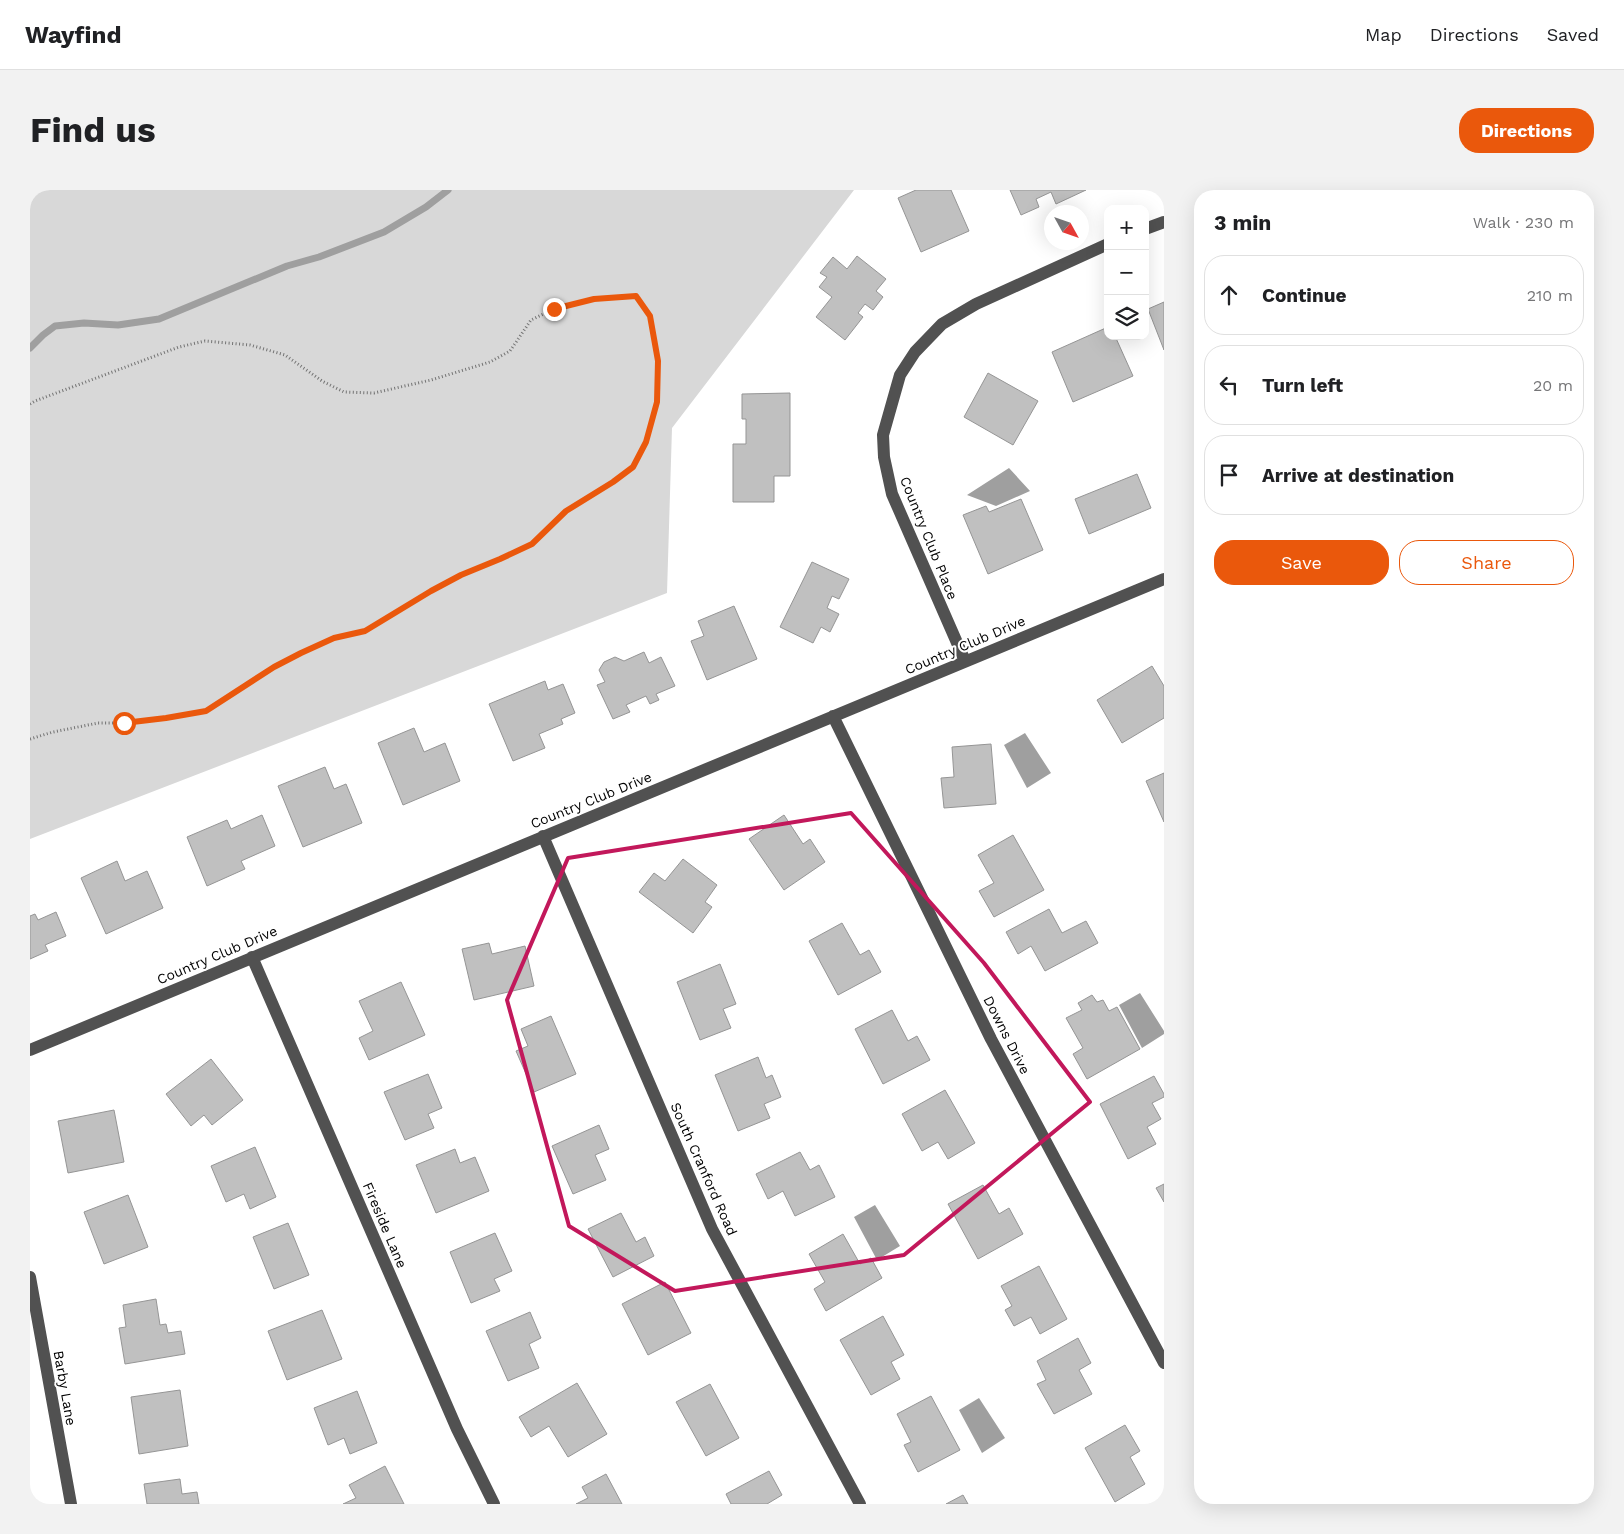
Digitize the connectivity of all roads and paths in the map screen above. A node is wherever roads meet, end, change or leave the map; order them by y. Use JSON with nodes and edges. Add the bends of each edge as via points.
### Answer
{"nodes":[{"id":1,"x":1164,"y":222,"type":"edge"},
{"id":2,"x":1149,"y":228,"type":"edge"},
{"id":3,"x":1104,"y":246,"type":"edge"},
{"id":4,"x":30,"y":404,"type":"edge"},
{"id":5,"x":1164,"y":579,"type":"edge"},
{"id":6,"x":965,"y":661,"type":"junction"},
{"id":7,"x":832,"y":716,"type":"junction"},
{"id":8,"x":30,"y":739,"type":"edge"},
{"id":9,"x":543,"y":836,"type":"junction"},
{"id":10,"x":252,"y":957,"type":"junction"},
{"id":11,"x":30,"y":1050,"type":"edge"},
{"id":12,"x":30,"y":1276,"type":"edge"},
{"id":13,"x":1164,"y":1362,"type":"edge"},
{"id":14,"x":71,"y":1504,"type":"edge"},
{"id":15,"x":494,"y":1504,"type":"edge"},
{"id":16,"x":860,"y":1504,"type":"edge"}],
"edges":[{"from":1,"to":2,"type":"street"},
{"from":3,"to":6,"type":"street","name":"Country Club Place","via":[[976,304],[942,324],[915,352],[900,375],[883,435],[892,494]]},
{"from":4,"to":8,"type":"path","via":[[179,347],[205,341],[250,345],[284,355],[344,392],[374,393],[490,362],[510,351],[532,320],[554,309],[603,298],[636,296],[650,316],[658,361],[657,402],[646,442],[633,467],[566,511],[532,544],[439,587],[365,631],[334,638],[301,653],[206,711],[124,723],[98,723]]},
{"from":5,"to":6,"type":"street","name":"Country Club Drive"},
{"from":6,"to":7,"type":"street","name":"Country Club Drive"},
{"from":7,"to":9,"type":"street","name":"Country Club Drive"},
{"from":7,"to":13,"type":"street","name":"Downs Drive","via":[[991,1039]]},
{"from":9,"to":10,"type":"street","name":"Country Club Drive"},
{"from":9,"to":16,"type":"street","name":"South Cranford Road","via":[[712,1229]]},
{"from":10,"to":11,"type":"street","name":"Country Club Drive"},
{"from":10,"to":15,"type":"street","name":"Fireside Lane","via":[[457,1429]]},
{"from":12,"to":14,"type":"street","name":"Barby Lane"}]}
